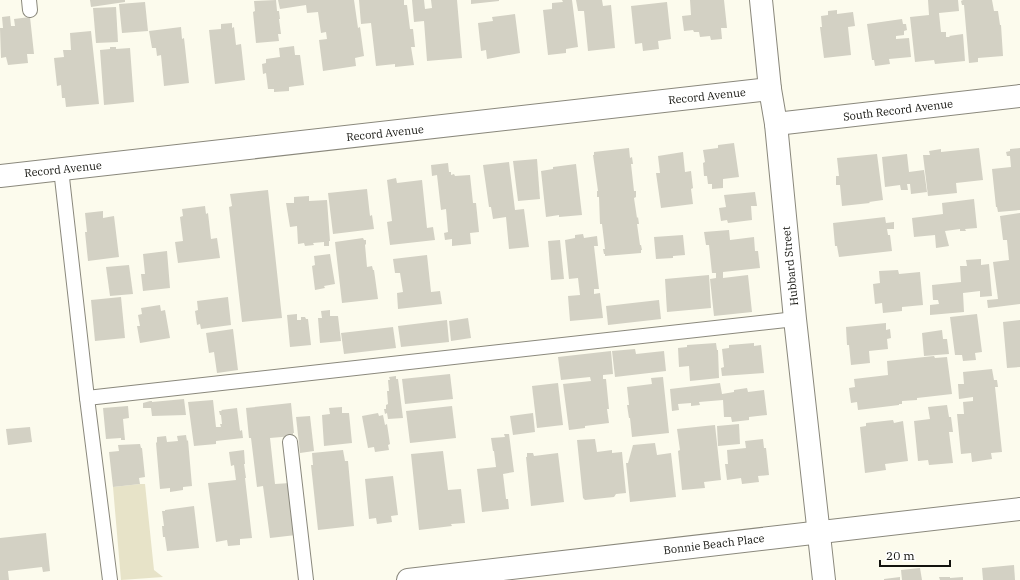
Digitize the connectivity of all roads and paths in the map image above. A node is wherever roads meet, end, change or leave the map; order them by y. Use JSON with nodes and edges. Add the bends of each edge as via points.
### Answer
{"nodes":[{"id":1,"x":761,"y":0,"type":"edge"},
{"id":2,"x":770,"y":89,"type":"junction"},
{"id":3,"x":1020,"y":96,"type":"edge"},
{"id":4,"x":776,"y":124,"type":"junction"},
{"id":5,"x":61,"y":169,"type":"junction"},
{"id":6,"x":0,"y":176,"type":"edge"},
{"id":7,"x":795,"y":319,"type":"junction"},
{"id":8,"x":87,"y":398,"type":"junction"},
{"id":9,"x":290,"y":442,"type":"dead end"},
{"id":10,"x":1020,"y":509,"type":"edge"},
{"id":11,"x":818,"y":532,"type":"junction"},
{"id":12,"x":110,"y":580,"type":"edge"},
{"id":13,"x":306,"y":580,"type":"edge"},
{"id":14,"x":408,"y":580,"type":"edge"},
{"id":15,"x":824,"y":580,"type":"edge"}],
"edges":[{"from":1,"to":2,"type":"street","name":"Hubbard Street"},
{"from":2,"to":4,"type":"street","name":"Hubbard Street"},
{"from":2,"to":5,"type":"street","name":"Record Avenue"},
{"from":3,"to":4,"type":"street","name":"South Record Avenue"},
{"from":4,"to":7,"type":"street","name":"Hubbard Street"},
{"from":5,"to":6,"type":"street","name":"Record Avenue"},
{"from":5,"to":8,"type":"lane"},
{"from":7,"to":8,"type":"lane"},
{"from":7,"to":11,"type":"street","name":"Hubbard Street"},
{"from":8,"to":12,"type":"lane"},
{"from":9,"to":13,"type":"lane"},
{"from":10,"to":11,"type":"street","name":"Bonnie Beach Place"},
{"from":11,"to":14,"type":"street","name":"Bonnie Beach Place"},
{"from":11,"to":15,"type":"street","name":"Hubbard Street"}]}
